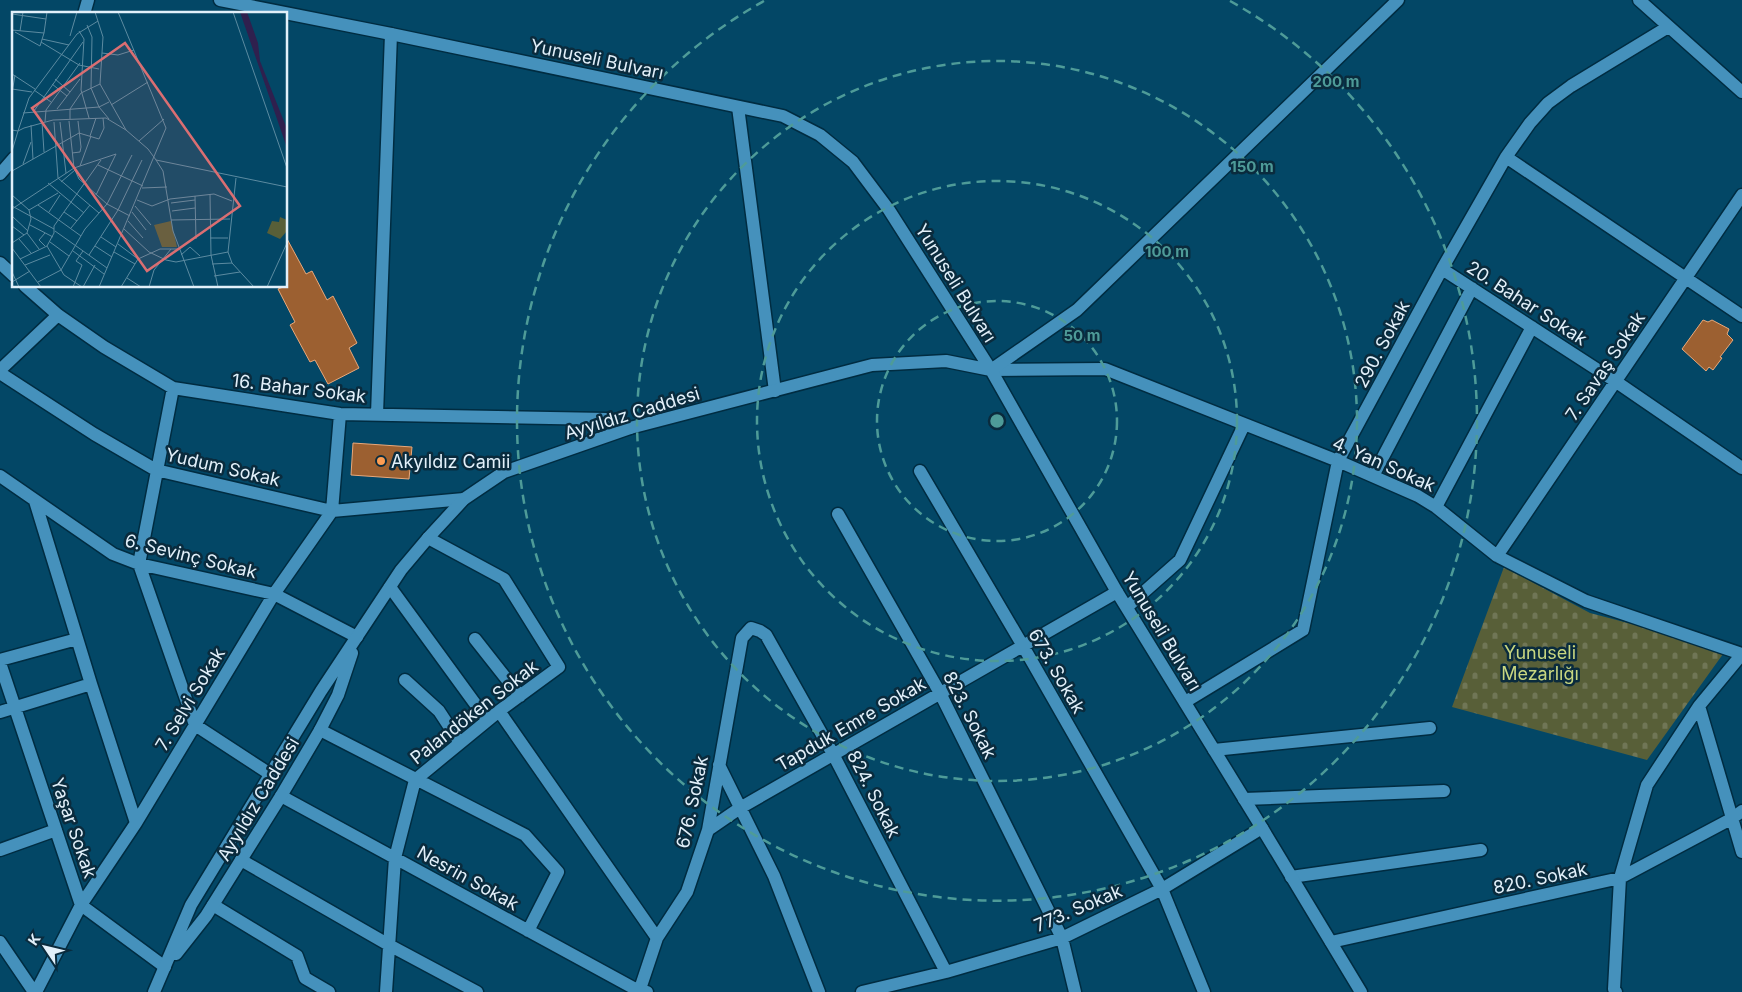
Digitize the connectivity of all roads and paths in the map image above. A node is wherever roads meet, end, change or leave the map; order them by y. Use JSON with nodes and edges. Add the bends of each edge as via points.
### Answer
{"nodes":[{"id":1,"x":220,"y":0,"type":"edge"},
{"id":2,"x":1398,"y":0,"type":"edge"},
{"id":3,"x":1639,"y":0,"type":"edge"},
{"id":4,"x":280,"y":12,"type":"edge"},
{"id":5,"x":288,"y":14,"type":"edge"},
{"id":6,"x":1668,"y":27,"type":"junction"},
{"id":7,"x":391,"y":34,"type":"junction"},
{"id":8,"x":1742,"y":92,"type":"edge"},
{"id":9,"x":738,"y":107,"type":"junction"},
{"id":10,"x":1506,"y":157,"type":"junction"},
{"id":11,"x":12,"y":160,"type":"edge"},
{"id":12,"x":0,"y":174,"type":"edge"},
{"id":13,"x":1742,"y":195,"type":"edge"},
{"id":14,"x":0,"y":263,"type":"edge"},
{"id":15,"x":1442,"y":269,"type":"junction"},
{"id":16,"x":12,"y":274,"type":"edge"},
{"id":17,"x":1686,"y":278,"type":"junction"},
{"id":18,"x":27,"y":288,"type":"edge"},
{"id":19,"x":1472,"y":288,"type":"junction"},
{"id":20,"x":58,"y":315,"type":"junction"},
{"id":21,"x":1742,"y":316,"type":"edge"},
{"id":22,"x":1532,"y":326,"type":"junction"},
{"id":23,"x":991,"y":370,"type":"junction"},
{"id":24,"x":0,"y":372,"type":"edge"},
{"id":25,"x":1615,"y":381,"type":"junction"},
{"id":26,"x":173,"y":388,"type":"junction"},
{"id":27,"x":774,"y":391,"type":"junction"},
{"id":28,"x":340,"y":414,"type":"junction"},
{"id":29,"x":377,"y":414,"type":"junction"},
{"id":30,"x":1244,"y":424,"type":"junction"},
{"id":31,"x":630,"y":428,"type":"junction"},
{"id":32,"x":1338,"y":462,"type":"junction"},
{"id":33,"x":1742,"y":468,"type":"edge"},
{"id":34,"x":156,"y":470,"type":"junction"},
{"id":35,"x":920,"y":471,"type":"dead end"},
{"id":36,"x":0,"y":476,"type":"edge"},
{"id":37,"x":1373,"y":476,"type":"junction"},
{"id":38,"x":464,"y":499,"type":"junction"},
{"id":39,"x":35,"y":501,"type":"junction"},
{"id":40,"x":1436,"y":507,"type":"junction"},
{"id":41,"x":332,"y":511,"type":"junction"},
{"id":42,"x":838,"y":514,"type":"dead end"},
{"id":43,"x":428,"y":538,"type":"junction"},
{"id":44,"x":1496,"y":556,"type":"junction"},
{"id":45,"x":139,"y":564,"type":"junction"},
{"id":46,"x":390,"y":587,"type":"junction"},
{"id":47,"x":1117,"y":592,"type":"junction"},
{"id":48,"x":274,"y":594,"type":"junction"},
{"id":49,"x":1127,"y":607,"type":"junction"},
{"id":50,"x":766,"y":635,"type":"joint"},
{"id":51,"x":357,"y":637,"type":"junction"},
{"id":52,"x":77,"y":639,"type":"junction"},
{"id":53,"x":475,"y":639,"type":"dead end"},
{"id":54,"x":1023,"y":646,"type":"junction"},
{"id":55,"x":1742,"y":654,"type":"edge"},
{"id":56,"x":0,"y":662,"type":"edge"},
{"id":57,"x":405,"y":680,"type":"dead end"},
{"id":58,"x":91,"y":684,"type":"junction"},
{"id":59,"x":940,"y":693,"type":"junction"},
{"id":60,"x":520,"y":696,"type":"junction"},
{"id":61,"x":1185,"y":702,"type":"junction"},
{"id":62,"x":1699,"y":706,"type":"junction"},
{"id":63,"x":15,"y":708,"type":"junction"},
{"id":64,"x":499,"y":711,"type":"junction"},
{"id":65,"x":0,"y":712,"type":"edge"},
{"id":66,"x":487,"y":720,"type":"junction"},
{"id":67,"x":195,"y":725,"type":"junction"},
{"id":68,"x":1430,"y":728,"type":"dead end"},
{"id":69,"x":320,"y":730,"type":"junction"},
{"id":70,"x":460,"y":743,"type":"junction"},
{"id":71,"x":1214,"y":750,"type":"junction"},
{"id":72,"x":833,"y":754,"type":"junction"},
{"id":73,"x":719,"y":765,"type":"junction"},
{"id":74,"x":270,"y":774,"type":"junction"},
{"id":75,"x":415,"y":780,"type":"junction"},
{"id":76,"x":1444,"y":791,"type":"dead end"},
{"id":77,"x":281,"y":796,"type":"junction"},
{"id":78,"x":1244,"y":799,"type":"junction"},
{"id":79,"x":740,"y":808,"type":"junction"},
{"id":80,"x":1742,"y":811,"type":"edge"},
{"id":81,"x":1731,"y":819,"type":"junction"},
{"id":82,"x":136,"y":823,"type":"junction"},
{"id":83,"x":1262,"y":828,"type":"junction"},
{"id":84,"x":56,"y":830,"type":"junction"},
{"id":85,"x":708,"y":830,"type":"junction"},
{"id":86,"x":0,"y":850,"type":"edge"},
{"id":87,"x":1481,"y":850,"type":"dead end"},
{"id":88,"x":1742,"y":852,"type":"edge"},
{"id":89,"x":396,"y":858,"type":"junction"},
{"id":90,"x":241,"y":860,"type":"junction"},
{"id":91,"x":1292,"y":877,"type":"junction"},
{"id":92,"x":1620,"y":878,"type":"junction"},
{"id":93,"x":1162,"y":890,"type":"junction"},
{"id":94,"x":81,"y":905,"type":"junction"},
{"id":95,"x":213,"y":905,"type":"junction"},
{"id":96,"x":528,"y":931,"type":"junction"},
{"id":97,"x":657,"y":938,"type":"junction"},
{"id":98,"x":1062,"y":938,"type":"junction"},
{"id":99,"x":0,"y":942,"type":"edge"},
{"id":100,"x":1331,"y":942,"type":"junction"},
{"id":101,"x":389,"y":946,"type":"junction"},
{"id":102,"x":165,"y":967,"type":"junction"},
{"id":103,"x":946,"y":972,"type":"junction"},
{"id":104,"x":1612,"y":991,"type":"edge"},
{"id":105,"x":35,"y":992,"type":"edge"},
{"id":106,"x":154,"y":992,"type":"edge"},
{"id":107,"x":329,"y":992,"type":"edge"},
{"id":108,"x":386,"y":992,"type":"edge"},
{"id":109,"x":477,"y":992,"type":"edge"},
{"id":110,"x":642,"y":992,"type":"edge"},
{"id":111,"x":819,"y":992,"type":"edge"},
{"id":112,"x":862,"y":992,"type":"edge"},
{"id":113,"x":1075,"y":992,"type":"edge"},
{"id":114,"x":1204,"y":992,"type":"edge"},
{"id":115,"x":1361,"y":992,"type":"edge"}],
"edges":[{"from":1,"to":4,"type":"street","name":"Yunuseli Bulvarı"},
{"from":2,"to":23,"type":"street","via":[[1077,310]]},
{"from":3,"to":6,"type":"street"},
{"from":5,"to":7,"type":"street","name":"Yunuseli Bulvarı"},
{"from":6,"to":8,"type":"street"},
{"from":6,"to":10,"type":"street","name":"290. Sokak","via":[[1548,103]]},
{"from":7,"to":9,"type":"street","name":"Yunuseli Bulvarı"},
{"from":7,"to":29,"type":"street"},
{"from":9,"to":23,"type":"street","name":"Yunuseli Bulvarı","via":[[783,116],[820,135],[853,162],[889,210]]},
{"from":9,"to":27,"type":"street"},
{"from":10,"to":15,"type":"street","name":"290. Sokak"},
{"from":10,"to":17,"type":"street"},
{"from":11,"to":12,"type":"street"},
{"from":13,"to":17,"type":"street","name":"7. Savaş Sokak"},
{"from":14,"to":16,"type":"street"},
{"from":15,"to":19,"type":"street","name":"20. Bahar Sokak"},
{"from":15,"to":32,"type":"street","name":"290. Sokak"},
{"from":17,"to":21,"type":"street"},
{"from":17,"to":25,"type":"street","name":"7. Savaş Sokak"},
{"from":18,"to":20,"type":"street","name":"16. Bahar Sokak"},
{"from":19,"to":22,"type":"street","name":"20. Bahar Sokak"},
{"from":19,"to":37,"type":"street"},
{"from":20,"to":24,"type":"street"},
{"from":20,"to":26,"type":"street","name":"16. Bahar Sokak"},
{"from":22,"to":25,"type":"street","name":"20. Bahar Sokak"},
{"from":22,"to":40,"type":"street"},
{"from":23,"to":27,"type":"street","name":"Ayyıldız Caddesi","via":[[946,362],[872,365]]},
{"from":23,"to":30,"type":"street","name":"4. Yan Sokak","via":[[1105,369]]},
{"from":23,"to":47,"type":"street","name":"Yunuseli Bulvarı"},
{"from":24,"to":34,"type":"street","name":"Yudum Sokak"},
{"from":25,"to":33,"type":"street","name":"20. Bahar Sokak"},
{"from":25,"to":44,"type":"street","name":"7. Savaş Sokak"},
{"from":26,"to":28,"type":"street","name":"16. Bahar Sokak"},
{"from":26,"to":34,"type":"street"},
{"from":27,"to":31,"type":"street","name":"Ayyıldız Caddesi"},
{"from":28,"to":29,"type":"street","name":"16. Bahar Sokak"},
{"from":28,"to":41,"type":"street"},
{"from":29,"to":31,"type":"street","name":"16. Bahar Sokak","via":[[607,419]]},
{"from":30,"to":32,"type":"street","name":"4. Yan Sokak"},
{"from":30,"to":49,"type":"street","via":[[1180,560]]},
{"from":31,"to":38,"type":"street","name":"Ayyıldız Caddesi","via":[[504,472]]},
{"from":32,"to":37,"type":"street","name":"4. Yan Sokak"},
{"from":32,"to":61,"type":"street","name":"290. Sokak","via":[[1302,630]]},
{"from":34,"to":41,"type":"street","name":"Yudum Sokak"},
{"from":34,"to":45,"type":"street"},
{"from":35,"to":54,"type":"street","name":"673. Sokak"},
{"from":36,"to":39,"type":"street","name":"6. Sevinç Sokak"},
{"from":37,"to":40,"type":"street","name":"4. Yan Sokak"},
{"from":38,"to":41,"type":"street","name":"Yudum Sokak"},
{"from":38,"to":43,"type":"street","name":"Ayyıldız Caddesi"},
{"from":39,"to":45,"type":"street","name":"6. Sevinç Sokak","via":[[113,554]]},
{"from":39,"to":52,"type":"street"},
{"from":40,"to":44,"type":"street","name":"4. Yan Sokak"},
{"from":41,"to":48,"type":"street","name":"7. Selvi Sokak"},
{"from":42,"to":59,"type":"street","name":"823. Sokak"},
{"from":43,"to":46,"type":"street","name":"Ayyıldız Caddesi"},
{"from":43,"to":60,"type":"street","name":"Palandöken Sokak","via":[[504,579],[559,667]]},
{"from":44,"to":55,"type":"street","name":"4. Yan Sokak","via":[[1586,601]]},
{"from":45,"to":48,"type":"street","name":"6. Sevinç Sokak"},
{"from":45,"to":67,"type":"street"},
{"from":46,"to":51,"type":"street","name":"Ayyıldız Caddesi"},
{"from":46,"to":66,"type":"street"},
{"from":47,"to":49,"type":"street","name":"Yunuseli Bulvarı"},
{"from":47,"to":54,"type":"street","name":"Tapduk Emre Sokak"},
{"from":48,"to":51,"type":"street","name":"6. Sevinç Sokak"},
{"from":48,"to":67,"type":"street","name":"7. Selvi Sokak"},
{"from":49,"to":61,"type":"street","name":"Yunuseli Bulvarı"},
{"from":50,"to":72,"type":"street","name":"824. Sokak"},
{"from":50,"to":73,"type":"street","name":"676. Sokak","via":[[751,628],[742,638]]},
{"from":51,"to":69,"type":"street","name":"Ayyıldız Caddesi","via":[[338,695]]},
{"from":51,"to":74,"type":"street","name":"Ayyıldız Caddesi"},
{"from":52,"to":56,"type":"street"},
{"from":52,"to":58,"type":"street"},
{"from":53,"to":60,"type":"street"},
{"from":54,"to":59,"type":"street","name":"Tapduk Emre Sokak"},
{"from":54,"to":93,"type":"street","name":"673. Sokak"},
{"from":55,"to":62,"type":"street"},
{"from":56,"to":63,"type":"street","name":"Yaşar Sokak"},
{"from":57,"to":70,"type":"street","via":[[439,711]]},
{"from":58,"to":63,"type":"street"},
{"from":58,"to":82,"type":"street"},
{"from":59,"to":72,"type":"street","name":"Tapduk Emre Sokak"},
{"from":59,"to":98,"type":"street","name":"823. Sokak"},
{"from":60,"to":64,"type":"street","name":"Palandöken Sokak"},
{"from":61,"to":71,"type":"street","name":"Yunuseli Bulvarı"},
{"from":62,"to":81,"type":"street"},
{"from":62,"to":92,"type":"street","via":[[1647,785]]},
{"from":63,"to":65,"type":"street"},
{"from":63,"to":84,"type":"street","name":"Yaşar Sokak"},
{"from":64,"to":66,"type":"street","name":"Palandöken Sokak"},
{"from":64,"to":97,"type":"street"},
{"from":66,"to":70,"type":"street","name":"Palandöken Sokak"},
{"from":67,"to":74,"type":"street"},
{"from":67,"to":82,"type":"street","name":"7. Selvi Sokak"},
{"from":68,"to":71,"type":"street"},
{"from":69,"to":75,"type":"street"},
{"from":69,"to":77,"type":"street","name":"Ayyıldız Caddesi"},
{"from":70,"to":75,"type":"street","name":"Palandöken Sokak"},
{"from":71,"to":78,"type":"street","name":"Yunuseli Bulvarı"},
{"from":72,"to":79,"type":"street","name":"Tapduk Emre Sokak"},
{"from":72,"to":103,"type":"street","name":"824. Sokak"},
{"from":73,"to":79,"type":"street"},
{"from":73,"to":85,"type":"street","name":"676. Sokak"},
{"from":74,"to":102,"type":"street","name":"Ayyıldız Caddesi","via":[[191,905]]},
{"from":75,"to":89,"type":"street","name":"Palandöken Sokak"},
{"from":75,"to":96,"type":"street","via":[[525,835],[558,872]]},
{"from":76,"to":78,"type":"street"},
{"from":77,"to":89,"type":"street","name":"Nesrin Sokak"},
{"from":77,"to":90,"type":"street","name":"Ayyıldız Caddesi"},
{"from":78,"to":83,"type":"street","name":"Yunuseli Bulvarı"},
{"from":79,"to":85,"type":"street","name":"Tapduk Emre Sokak"},
{"from":79,"to":111,"type":"street","via":[[774,876]]},
{"from":80,"to":81,"type":"street","name":"820. Sokak"},
{"from":81,"to":88,"type":"street"},
{"from":81,"to":92,"type":"street","name":"820. Sokak"},
{"from":82,"to":94,"type":"street","name":"7. Selvi Sokak"},
{"from":83,"to":91,"type":"street","name":"Yunuseli Bulvarı"},
{"from":83,"to":93,"type":"street","name":"773. Sokak"},
{"from":84,"to":86,"type":"street"},
{"from":84,"to":94,"type":"street","name":"Yaşar Sokak"},
{"from":85,"to":97,"type":"street","name":"676. Sokak","via":[[687,892]]},
{"from":87,"to":91,"type":"street"},
{"from":89,"to":96,"type":"street","name":"Nesrin Sokak"},
{"from":89,"to":101,"type":"street","name":"Palandöken Sokak"},
{"from":90,"to":95,"type":"street","name":"Ayyıldız Caddesi"},
{"from":90,"to":101,"type":"street"},
{"from":91,"to":100,"type":"street","name":"Yunuseli Bulvarı"},
{"from":92,"to":100,"type":"street","name":"820. Sokak"},
{"from":92,"to":104,"type":"street"},
{"from":93,"to":98,"type":"street","name":"773. Sokak"},
{"from":93,"to":114,"type":"street","name":"673. Sokak"},
{"from":94,"to":102,"type":"street","name":"Yaşar Sokak"},
{"from":94,"to":105,"type":"street","name":"7. Selvi Sokak"},
{"from":95,"to":102,"type":"street","name":"Ayyıldız Caddesi"},
{"from":95,"to":107,"type":"street","via":[[297,956],[305,978]]},
{"from":96,"to":110,"type":"street","name":"Nesrin Sokak"},
{"from":97,"to":110,"type":"street","name":"676. Sokak"},
{"from":98,"to":103,"type":"street","name":"773. Sokak"},
{"from":98,"to":113,"type":"street","name":"823. Sokak"},
{"from":99,"to":105,"type":"street"},
{"from":100,"to":115,"type":"street","name":"Yunuseli Bulvarı"},
{"from":101,"to":108,"type":"street","name":"Palandöken Sokak"},
{"from":101,"to":109,"type":"street"},
{"from":102,"to":106,"type":"street","name":"Ayyıldız Caddesi"},
{"from":103,"to":112,"type":"street","name":"773. Sokak"}]}
